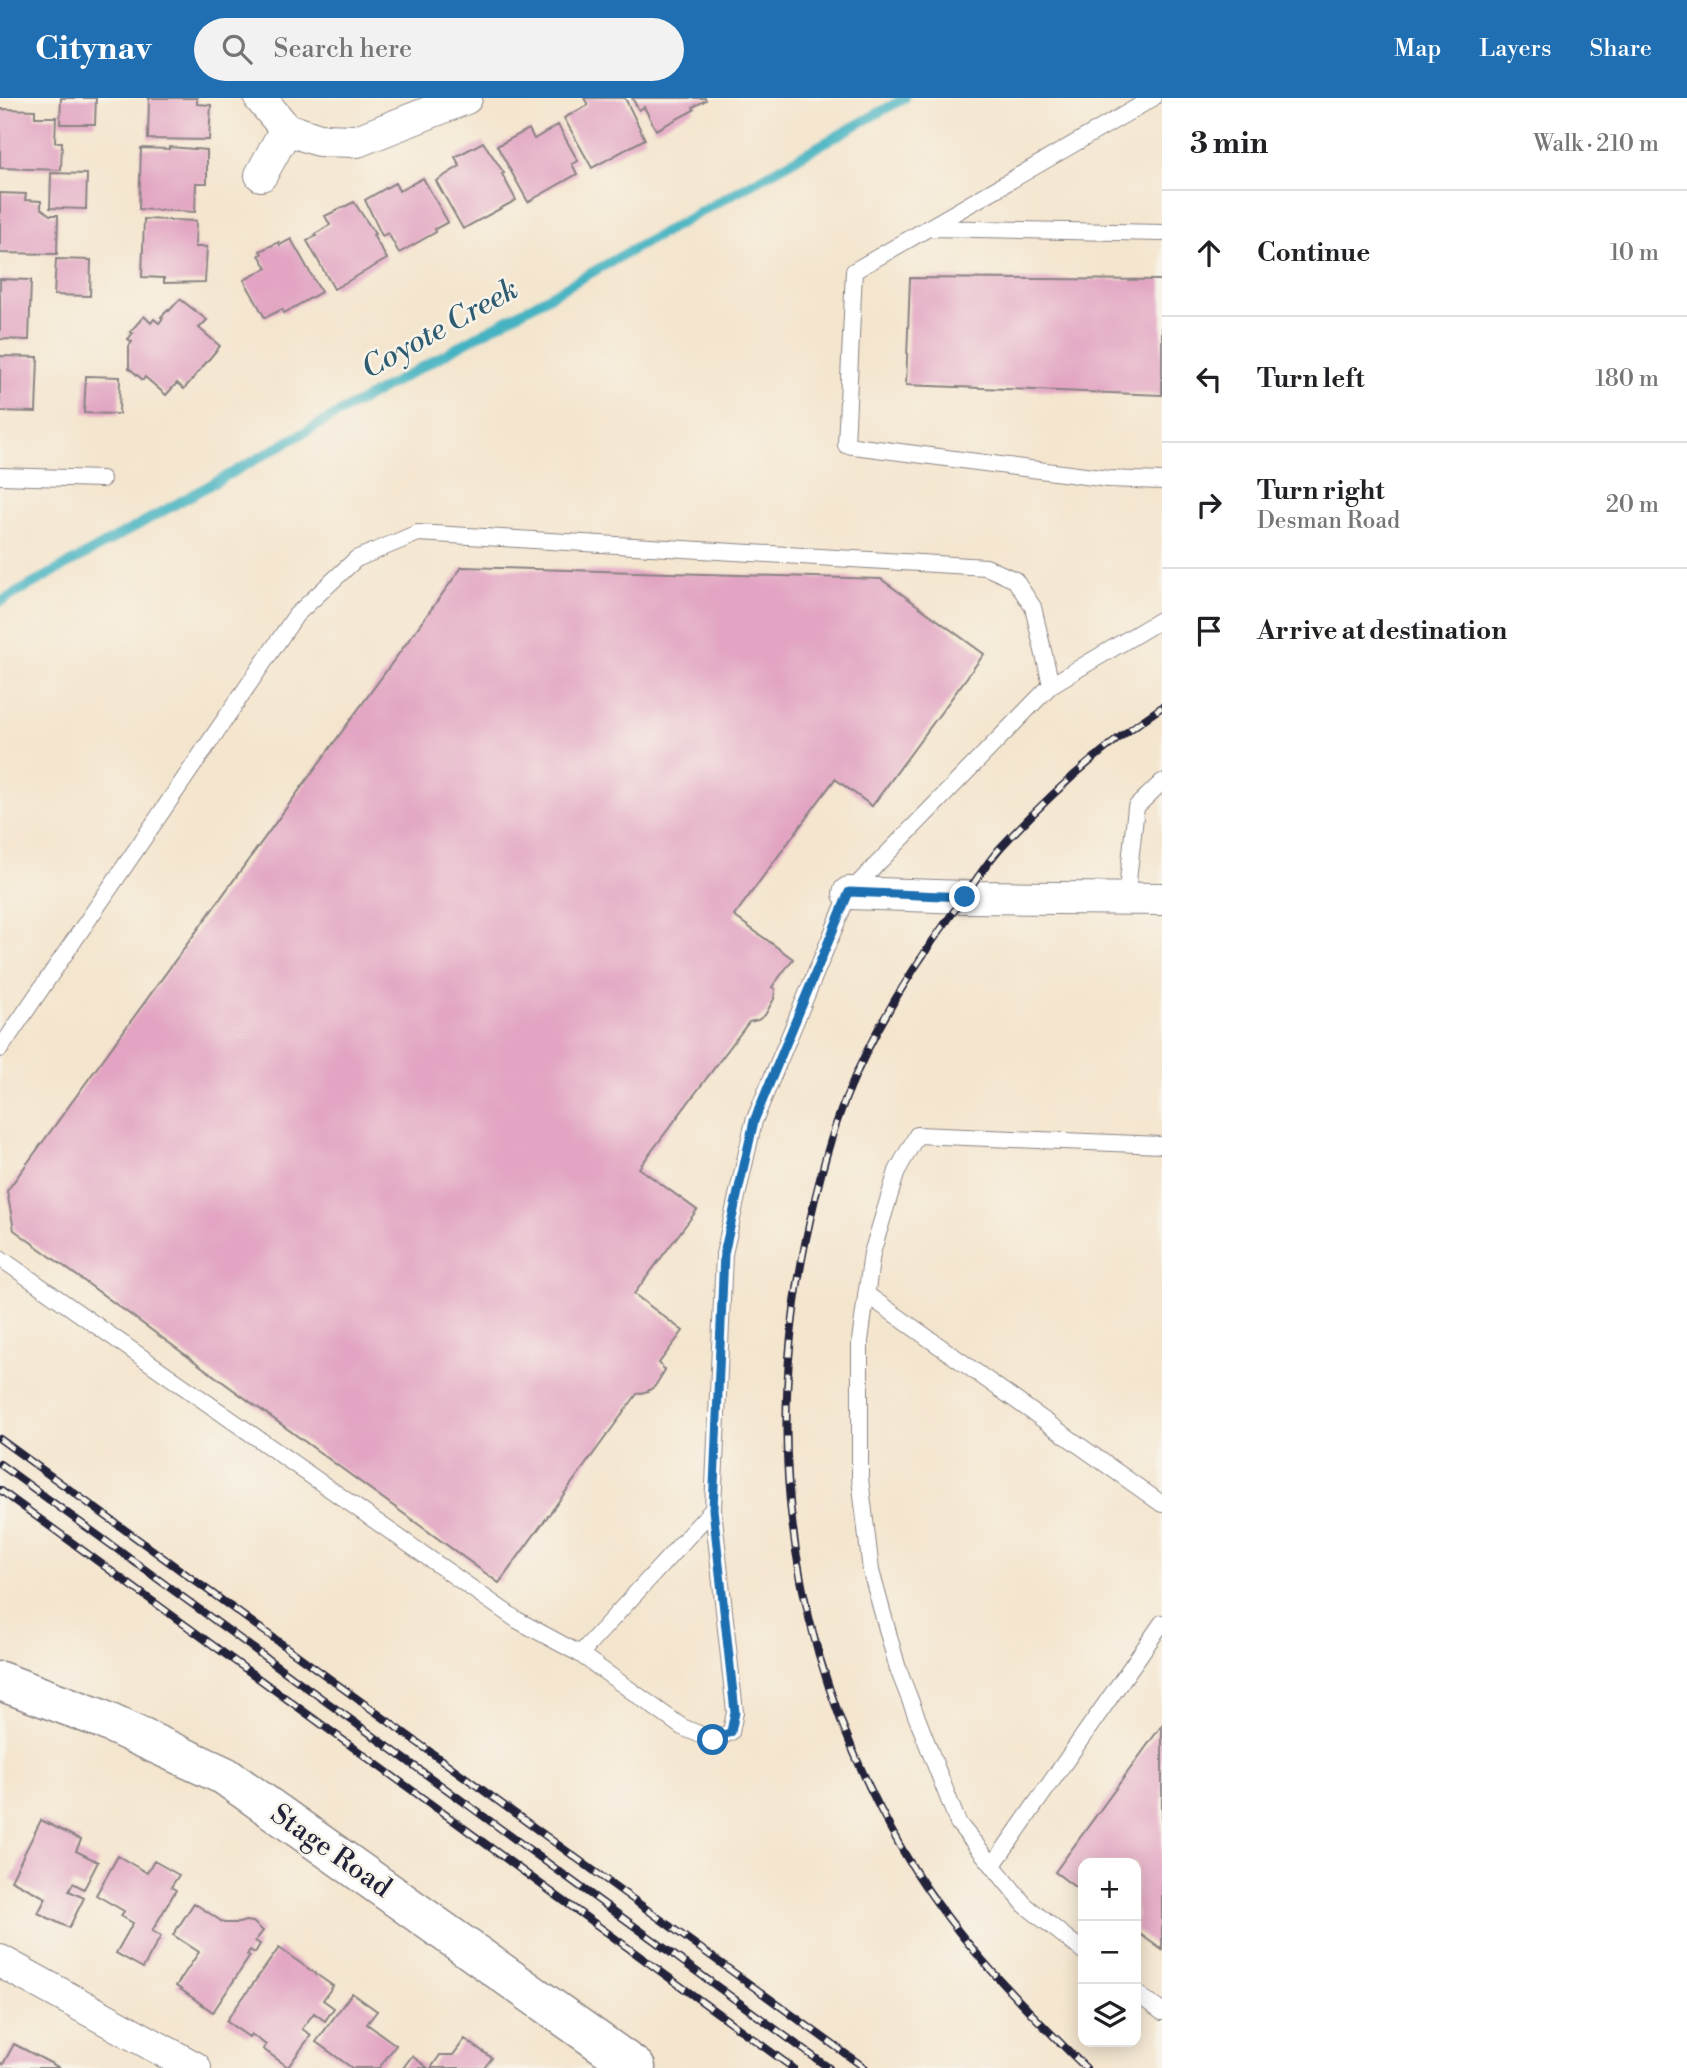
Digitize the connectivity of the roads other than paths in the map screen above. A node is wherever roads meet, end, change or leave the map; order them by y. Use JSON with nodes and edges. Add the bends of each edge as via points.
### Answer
{"nodes":[{"id":1,"x":260,"y":98,"type":"edge"},
{"id":2,"x":466,"y":98,"type":"edge"},
{"id":3,"x":1153,"y":98,"type":"edge"},
{"id":4,"x":286,"y":129,"type":"junction"},
{"id":5,"x":261,"y":175,"type":"dead end"},
{"id":6,"x":928,"y":228,"type":"junction"},
{"id":7,"x":1162,"y":233,"type":"edge"},
{"id":8,"x":0,"y":476,"type":"edge"},
{"id":9,"x":102,"y":480,"type":"dead end"},
{"id":10,"x":1162,"y":481,"type":"edge"},
{"id":11,"x":1162,"y":619,"type":"edge"},
{"id":12,"x":1051,"y":685,"type":"junction"},
{"id":13,"x":1162,"y":782,"type":"edge"},
{"id":14,"x":849,"y":892,"type":"junction"},
{"id":15,"x":1126,"y":899,"type":"junction"},
{"id":16,"x":1162,"y":899,"type":"edge"},
{"id":17,"x":0,"y":1049,"type":"edge"},
{"id":18,"x":1162,"y":1145,"type":"edge"},
{"id":19,"x":0,"y":1258,"type":"edge"},
{"id":20,"x":866,"y":1294,"type":"junction"},
{"id":21,"x":1162,"y":1504,"type":"edge"},
{"id":22,"x":713,"y":1509,"type":"junction"},
{"id":23,"x":1162,"y":1623,"type":"edge"},
{"id":24,"x":580,"y":1654,"type":"junction"},
{"id":25,"x":0,"y":1681,"type":"edge"},
{"id":26,"x":993,"y":1865,"type":"junction"},
{"id":27,"x":1078,"y":1947,"type":"edge"},
{"id":28,"x":0,"y":1961,"type":"edge"},
{"id":29,"x":1141,"y":1997,"type":"edge"},
{"id":30,"x":1162,"y":2012,"type":"edge"},
{"id":31,"x":195,"y":2068,"type":"edge"},
{"id":32,"x":636,"y":2068,"type":"edge"}],
"edges":[{"from":1,"to":4,"type":"street"},
{"from":2,"to":4,"type":"street","via":[[357,141],[319,140]]},
{"from":3,"to":6,"type":"lane"},
{"from":4,"to":5,"type":"street"},
{"from":6,"to":7,"type":"lane"},
{"from":6,"to":10,"type":"lane","via":[[854,271],[846,445],[1108,479]]},
{"from":8,"to":9,"type":"lane"},
{"from":11,"to":12,"type":"lane"},
{"from":12,"to":14,"type":"lane"},
{"from":12,"to":17,"type":"lane","via":[[1033,607],[1014,580],[986,567],[418,533],[356,559],[296,615]]},
{"from":13,"to":15,"type":"lane","via":[[1136,807]]},
{"from":14,"to":15,"type":"street"},
{"from":14,"to":22,"type":"lane","via":[[754,1121],[724,1254]]},
{"from":15,"to":16,"type":"street"},
{"from":18,"to":20,"type":"lane","via":[[917,1135],[897,1171],[872,1253]]},
{"from":19,"to":24,"type":"lane","via":[[517,1620]]},
{"from":20,"to":21,"type":"lane"},
{"from":20,"to":26,"type":"lane","via":[[860,1341],[860,1478],[871,1571],[898,1669],[958,1823]]},
{"from":22,"to":24,"type":"lane"},
{"from":22,"to":24,"type":"lane","via":[[735,1712],[731,1732],[713,1740],[682,1727]]},
{"from":23,"to":26,"type":"lane"},
{"from":25,"to":32,"type":"main road","name":"Stage Road","via":[[99,1718],[225,1776]]},
{"from":26,"to":27,"type":"lane","via":[[1025,1905]]},
{"from":28,"to":31,"type":"street"},
{"from":29,"to":30,"type":"lane"}]}
